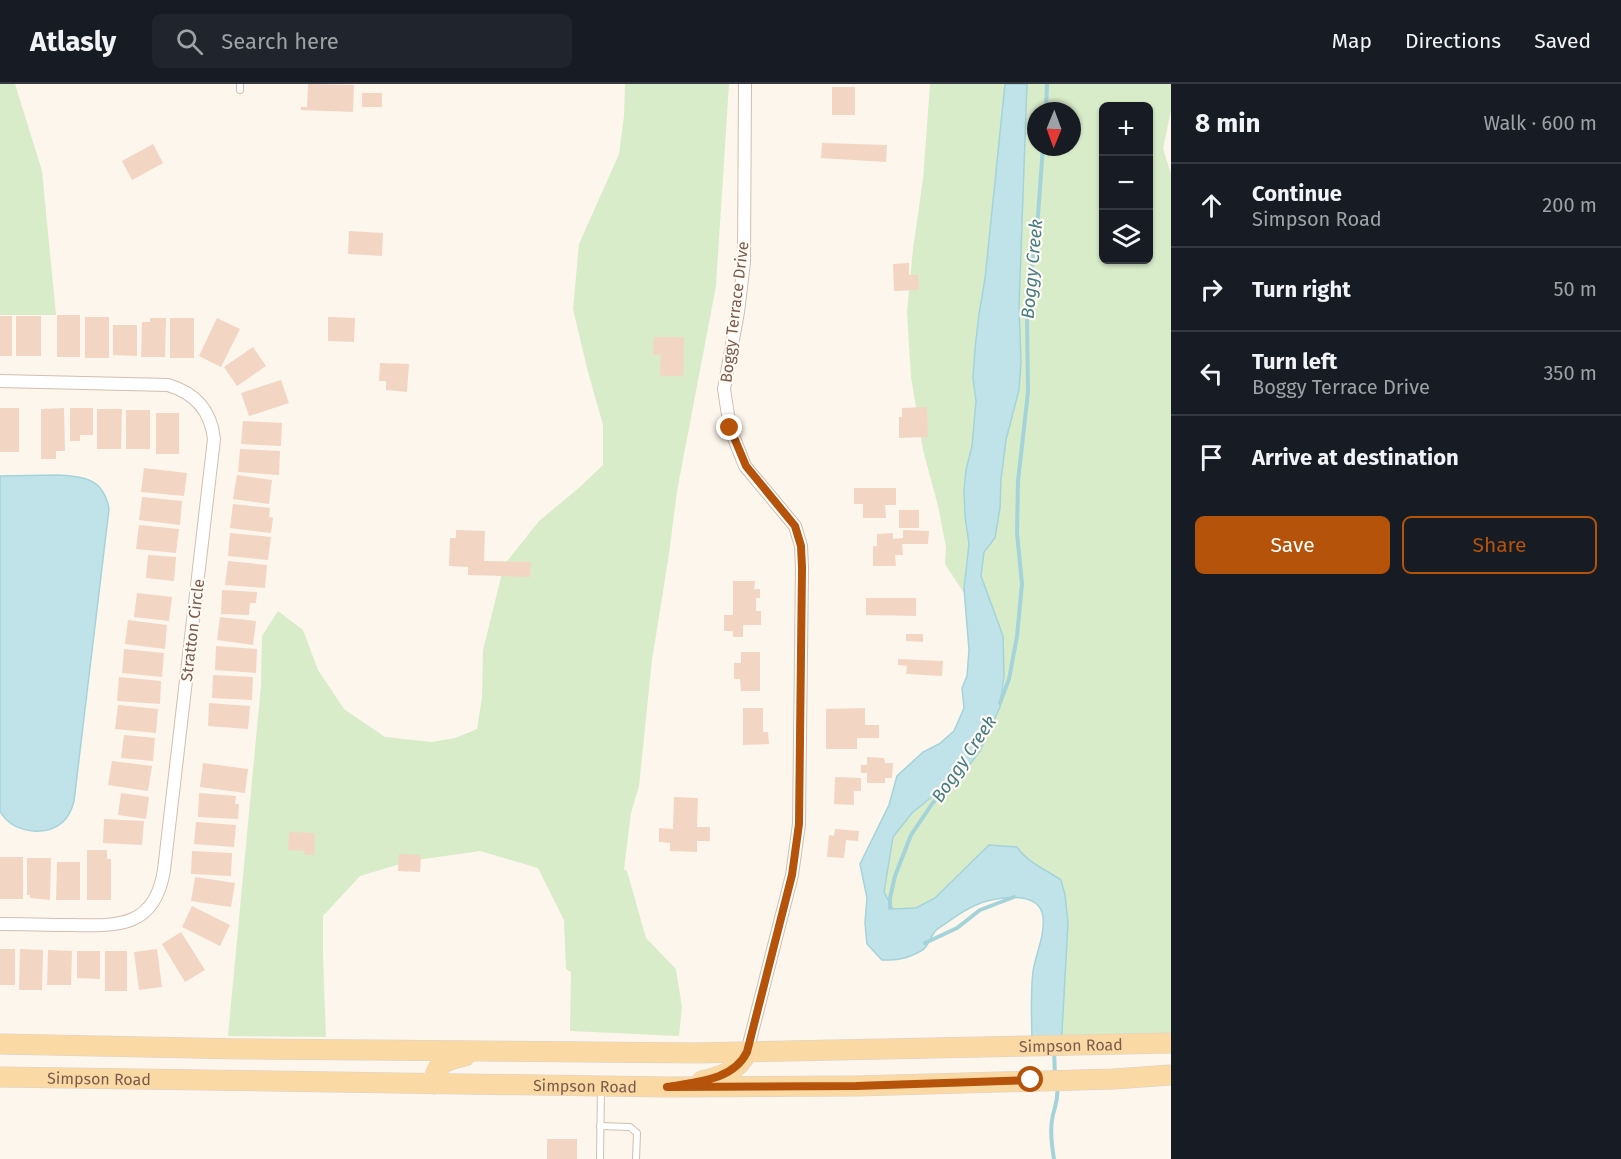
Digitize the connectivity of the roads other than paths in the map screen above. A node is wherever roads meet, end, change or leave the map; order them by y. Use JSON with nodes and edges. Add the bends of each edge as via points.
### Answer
{"nodes":[{"id":1,"x":745,"y":84,"type":"edge"},
{"id":2,"x":0,"y":381,"type":"edge"},
{"id":3,"x":0,"y":924,"type":"edge"},
{"id":4,"x":0,"y":1044,"type":"edge"},
{"id":5,"x":1171,"y":1044,"type":"edge"},
{"id":6,"x":483,"y":1051,"type":"junction"},
{"id":7,"x":747,"y":1052,"type":"junction"},
{"id":8,"x":1171,"y":1076,"type":"edge"},
{"id":9,"x":0,"y":1077,"type":"edge"},
{"id":10,"x":434,"y":1084,"type":"junction"},
{"id":11,"x":601,"y":1087,"type":"junction"},
{"id":12,"x":667,"y":1087,"type":"junction"},
{"id":13,"x":600,"y":1126,"type":"junction"},
{"id":14,"x":600,"y":1159,"type":"edge"},
{"id":15,"x":636,"y":1159,"type":"edge"}],
"edges":[{"from":1,"to":7,"type":"street","name":"Boggy Terrace Drive","via":[[744,262],[724,389],[730,428],[746,466],[795,526],[802,568],[799,824],[792,875]]},
{"from":2,"to":3,"type":"street","name":"Stratton Circle","via":[[168,385],[199,402],[211,422],[214,439],[159,891],[144,912],[124,923]]},
{"from":4,"to":6,"type":"main road","name":"Simpson Road"},
{"from":5,"to":7,"type":"main road","name":"Simpson Road"},
{"from":6,"to":7,"type":"main road","name":"Simpson Road"},
{"from":6,"to":10,"type":"main road","via":[[444,1063],[438,1068]]},
{"from":7,"to":12,"type":"main road","via":[[742,1063],[718,1077]]},
{"from":8,"to":12,"type":"main road","name":"Simpson Road","via":[[856,1086]]},
{"from":9,"to":10,"type":"main road","name":"Simpson Road"},
{"from":10,"to":11,"type":"main road","name":"Simpson Road"},
{"from":11,"to":12,"type":"main road","name":"Simpson Road"},
{"from":11,"to":13,"type":"lane"},
{"from":13,"to":14,"type":"lane"},
{"from":13,"to":15,"type":"lane","via":[[630,1127],[637,1133]]}]}
